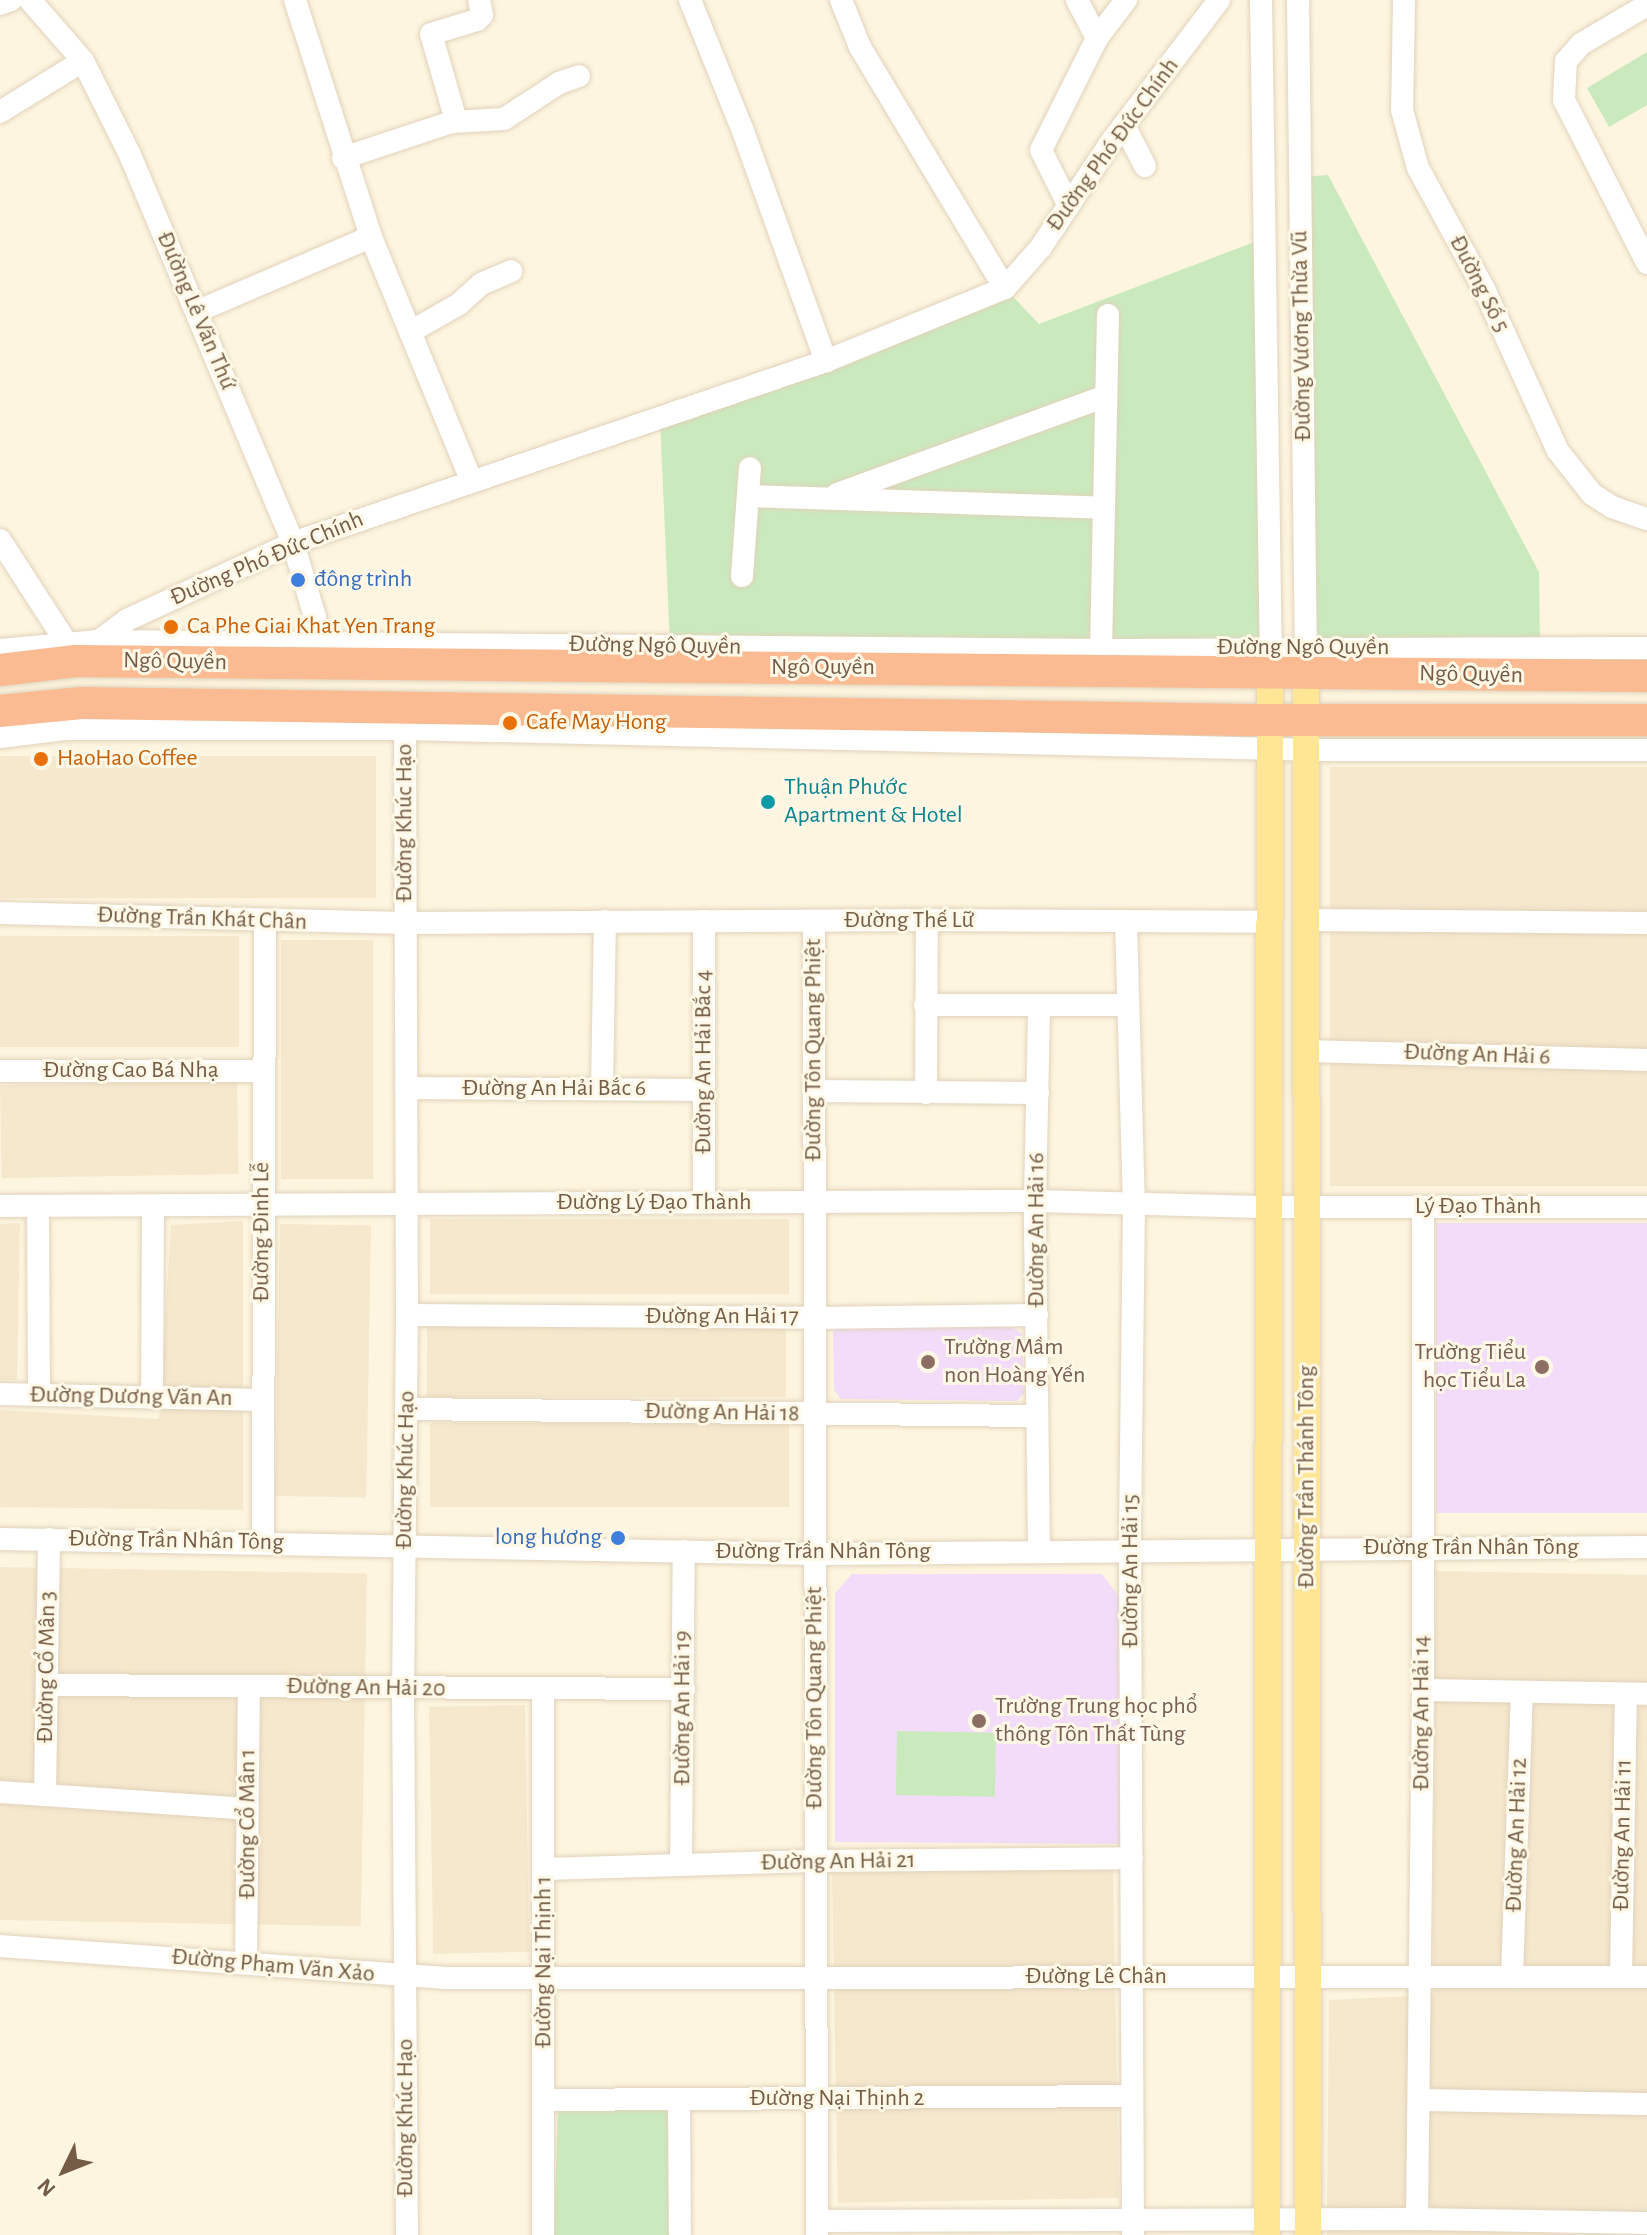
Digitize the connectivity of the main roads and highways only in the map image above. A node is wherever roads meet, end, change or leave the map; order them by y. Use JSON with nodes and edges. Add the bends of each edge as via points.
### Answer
{"nodes":[{"id":1,"x":1271,"y":660,"type":"junction"},
{"id":2,"x":1306,"y":660,"type":"junction"},
{"id":3,"x":0,"y":670,"type":"edge"},
{"id":4,"x":1647,"y":676,"type":"edge"},
{"id":5,"x":0,"y":711,"type":"edge"},
{"id":6,"x":1647,"y":720,"type":"edge"},
{"id":7,"x":1269,"y":734,"type":"junction"},
{"id":8,"x":1305,"y":734,"type":"junction"},
{"id":9,"x":1267,"y":2228,"type":"edge"},
{"id":10,"x":1308,"y":2228,"type":"edge"}],
"edges":[{"from":1,"to":2,"type":"highway","name":"Ngô Quyền"},
{"from":1,"to":3,"type":"highway","name":"Ngô Quyền","via":[[80,648]]},
{"from":1,"to":7,"type":"main road","name":"Đường Trần Thánh Tông"},
{"from":2,"to":4,"type":"highway","name":"Ngô Quyền"},
{"from":2,"to":8,"type":"main road","name":"Đường Trần Thánh Tông"},
{"from":5,"to":7,"type":"highway","name":"Ngô Quyền","via":[[82,703],[405,718]]},
{"from":6,"to":8,"type":"highway","name":"Ngô Quyền"},
{"from":7,"to":8,"type":"highway","name":"Ngô Quyền"},
{"from":7,"to":9,"type":"main road","name":"Đường Trần Thánh Tông"},
{"from":8,"to":10,"type":"main road","name":"Đường Trần Thánh Tông"}]}
